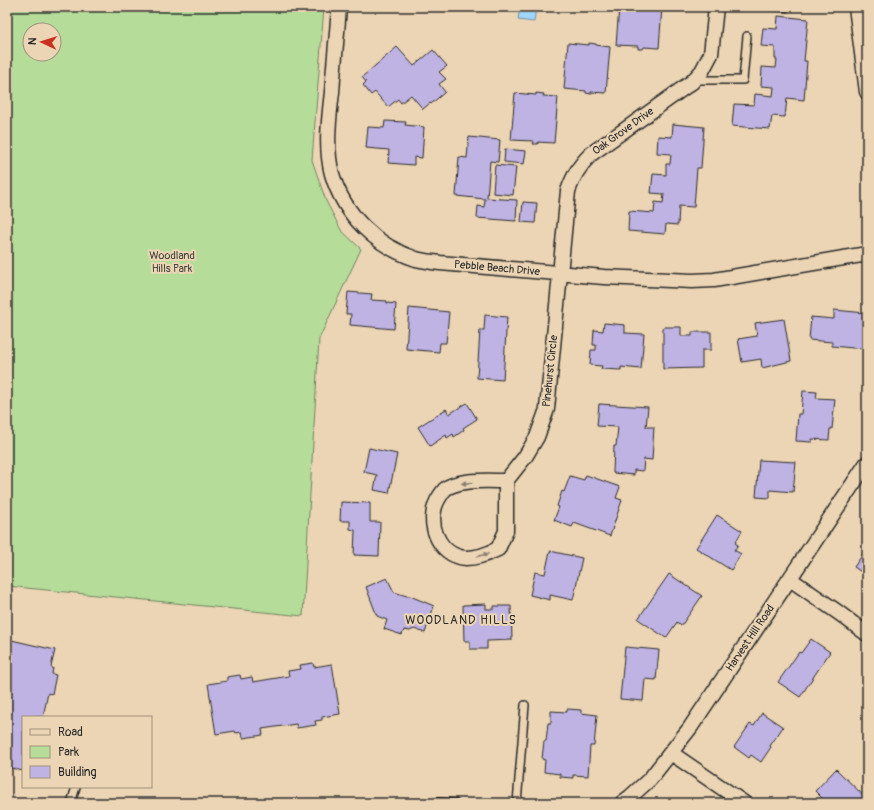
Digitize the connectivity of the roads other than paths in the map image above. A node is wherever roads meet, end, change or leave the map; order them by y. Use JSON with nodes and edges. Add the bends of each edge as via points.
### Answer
{"nodes":[{"id":1,"x":339,"y":7,"type":"edge"},
{"id":2,"x":716,"y":7,"type":"edge"},
{"id":3,"x":856,"y":7,"type":"edge"},
{"id":4,"x":747,"y":36,"type":"dead end"},
{"id":5,"x":694,"y":80,"type":"junction"},
{"id":6,"x":867,"y":92,"type":"edge"},
{"id":7,"x":867,"y":254,"type":"edge"},
{"id":8,"x":561,"y":273,"type":"junction"},
{"id":9,"x":867,"y":463,"type":"edge"},
{"id":10,"x":506,"y":481,"type":"junction"},
{"id":11,"x":790,"y":579,"type":"junction"},
{"id":12,"x":867,"y":634,"type":"edge"},
{"id":13,"x":525,"y":705,"type":"dead end"},
{"id":14,"x":671,"y":753,"type":"junction"},
{"id":15,"x":76,"y":788,"type":"edge"},
{"id":16,"x":71,"y":803,"type":"edge"},
{"id":17,"x":431,"y":803,"type":"edge"},
{"id":18,"x":455,"y":803,"type":"edge"},
{"id":19,"x":517,"y":803,"type":"edge"},
{"id":20,"x":622,"y":803,"type":"edge"},
{"id":21,"x":744,"y":803,"type":"edge"}],
"edges":[{"from":1,"to":8,"type":"street","name":"Pebble Beach Drive","via":[[329,119],[329,152],[332,173],[349,211],[380,242],[418,259]]},
{"from":2,"to":5,"type":"street","name":"Oak Grove Drive","via":[[711,54]]},
{"from":3,"to":6,"type":"street"},
{"from":4,"to":5,"type":"lane","via":[[743,80]]},
{"from":5,"to":8,"type":"street","name":"Oak Grove Drive","via":[[591,154],[573,175],[568,191]]},
{"from":7,"to":8,"type":"street","name":"Pebble Beach Drive","via":[[714,280],[604,277]]},
{"from":8,"to":10,"type":"street","name":"Pinehurst Circle","via":[[547,409],[537,438]]},
{"from":9,"to":11,"type":"street","name":"Harvest Hill Road"},
{"from":10,"to":10,"type":"street","one_way":true,"via":[[462,482],[446,488],[437,500],[432,516],[440,544],[451,553],[466,558],[484,556],[498,549],[506,531]]},
{"from":11,"to":12,"type":"street"},
{"from":11,"to":14,"type":"street","name":"Harvest Hill Road"},
{"from":13,"to":19,"type":"lane"},
{"from":14,"to":20,"type":"street","name":"Harvest Hill Road","via":[[650,779]]},
{"from":14,"to":21,"type":"street"},
{"from":15,"to":16,"type":"lane"},
{"from":17,"to":18,"type":"lane"}]}
